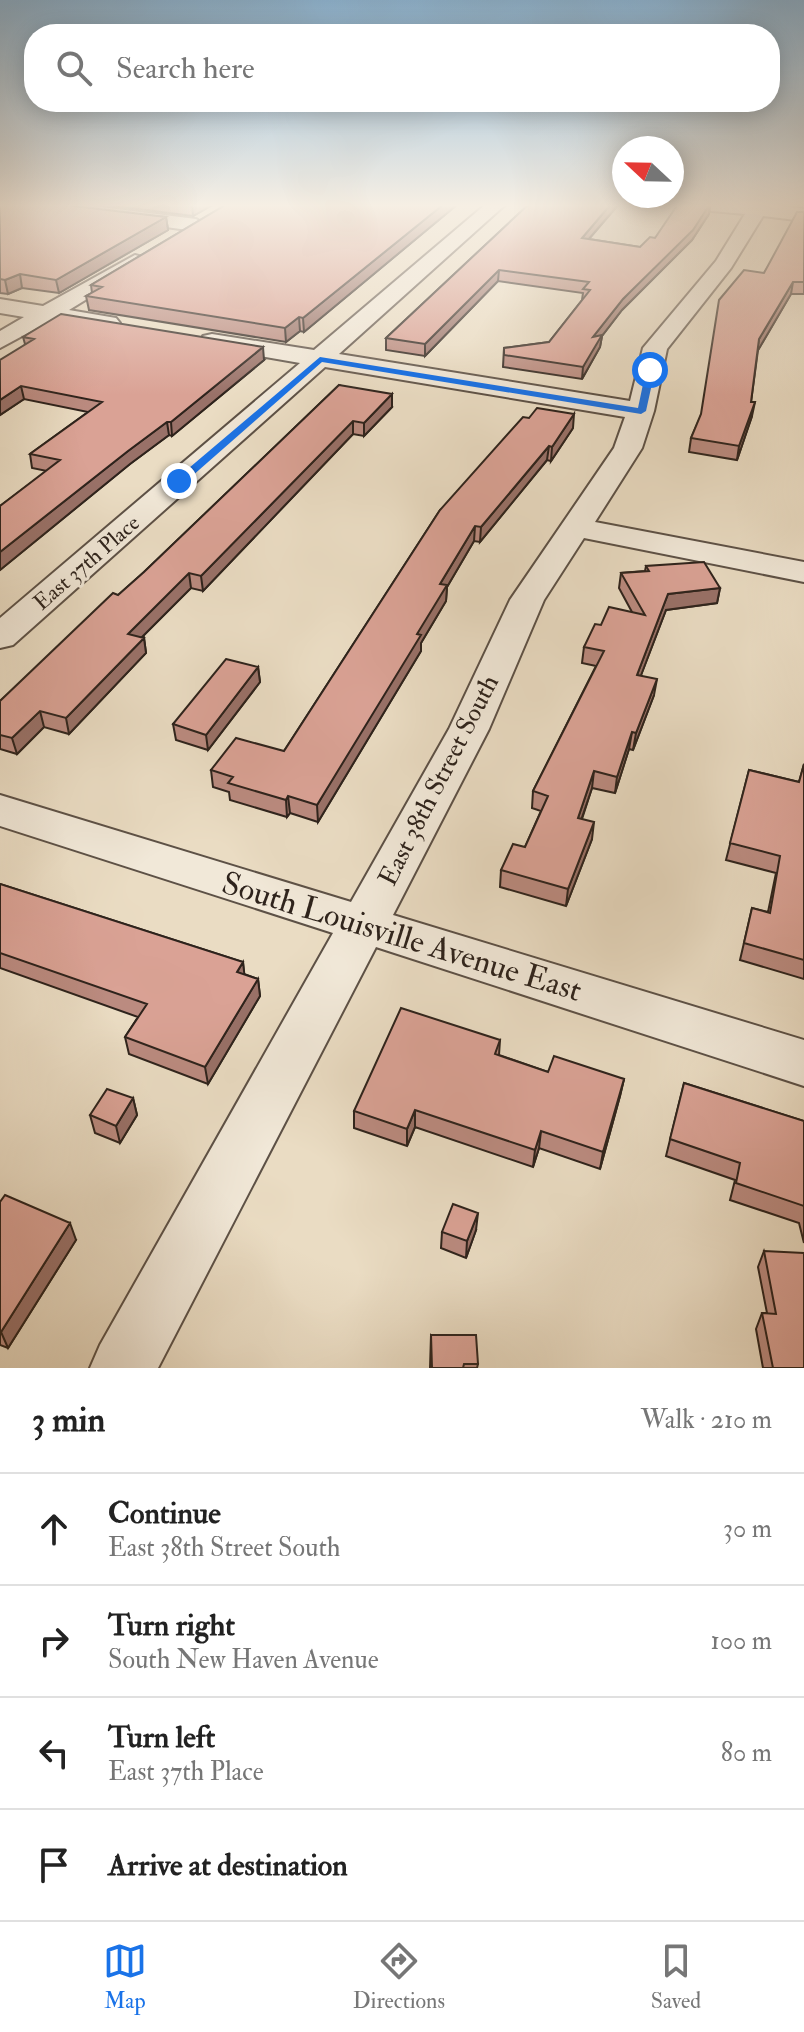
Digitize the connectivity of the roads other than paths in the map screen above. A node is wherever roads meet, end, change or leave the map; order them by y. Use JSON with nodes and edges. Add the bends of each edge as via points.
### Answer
{"nodes":[{"id":1,"x":123,"y":268,"type":"edge"},
{"id":2,"x":424,"y":268,"type":"edge"},
{"id":3,"x":721,"y":268,"type":"edge"},
{"id":4,"x":0,"y":306,"type":"edge"},
{"id":5,"x":47,"y":313,"type":"junction"},
{"id":6,"x":128,"y":327,"type":"edge"},
{"id":7,"x":196,"y":338,"type":"edge"},
{"id":8,"x":0,"y":341,"type":"edge"},
{"id":9,"x":320,"y":359,"type":"junction"},
{"id":10,"x":641,"y":411,"type":"junction"},
{"id":11,"x":574,"y":527,"type":"junction"},
{"id":12,"x":804,"y":572,"type":"edge"},
{"id":13,"x":0,"y":637,"type":"edge"},
{"id":14,"x":0,"y":810,"type":"edge"},
{"id":15,"x":364,"y":925,"type":"junction"},
{"id":16,"x":804,"y":1063,"type":"edge"},
{"id":17,"x":123,"y":1368,"type":"edge"}],
"edges":[{"from":1,"to":5,"type":"street"},
{"from":2,"to":9,"type":"street","name":"East 37th Place"},
{"from":3,"to":10,"type":"street","name":"East 38th Street South","via":[[655,348]]},
{"from":4,"to":5,"type":"street"},
{"from":5,"to":6,"type":"street"},
{"from":5,"to":8,"type":"street"},
{"from":7,"to":9,"type":"street"},
{"from":9,"to":10,"type":"street"},
{"from":9,"to":13,"type":"street","name":"East 37th Place"},
{"from":10,"to":11,"type":"street","name":"East 38th Street South","via":[[626,452]]},
{"from":11,"to":12,"type":"street"},
{"from":11,"to":15,"type":"street","name":"East 38th Street South","via":[[527,600],[469,729]]},
{"from":14,"to":15,"type":"street","name":"South Louisville Avenue East"},
{"from":15,"to":16,"type":"street","name":"South Louisville Avenue East"},
{"from":15,"to":17,"type":"street","name":"East 38th Street South"}]}
